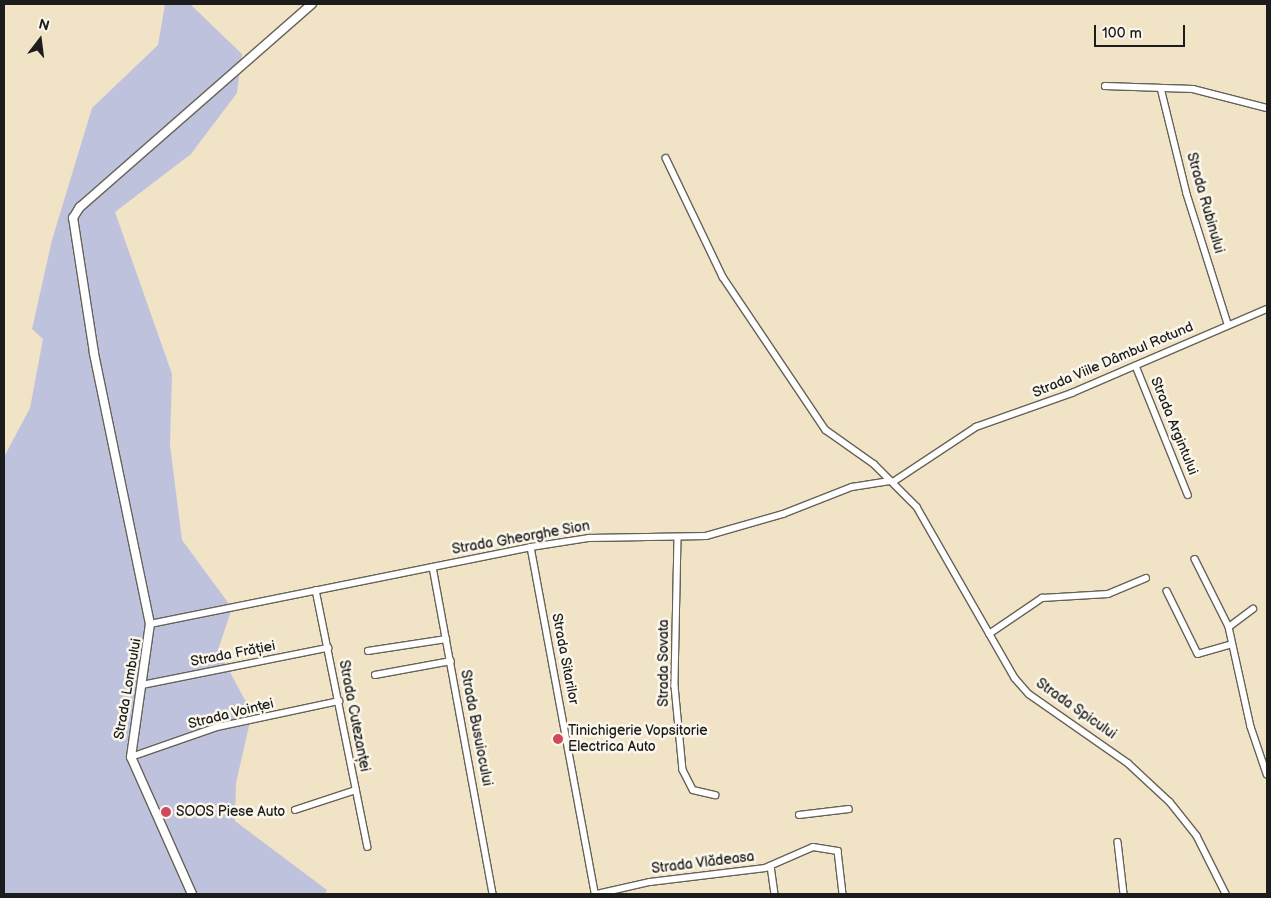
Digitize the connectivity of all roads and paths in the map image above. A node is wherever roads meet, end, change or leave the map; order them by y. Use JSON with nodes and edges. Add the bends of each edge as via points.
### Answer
{"nodes":[{"id":1,"x":312,"y":4,"type":"edge"},
{"id":2,"x":1105,"y":86,"type":"dead end"},
{"id":3,"x":1161,"y":88,"type":"junction"},
{"id":4,"x":1267,"y":108,"type":"edge"},
{"id":5,"x":666,"y":158,"type":"dead end"},
{"id":6,"x":1267,"y":309,"type":"edge"},
{"id":7,"x":1228,"y":324,"type":"junction"},
{"id":8,"x":1136,"y":366,"type":"junction"},
{"id":9,"x":893,"y":482,"type":"junction"},
{"id":10,"x":1188,"y":495,"type":"dead end"},
{"id":11,"x":678,"y":538,"type":"junction"},
{"id":12,"x":531,"y":547,"type":"junction"},
{"id":13,"x":1195,"y":559,"type":"dead end"},
{"id":14,"x":433,"y":567,"type":"junction"},
{"id":15,"x":1146,"y":578,"type":"dead end"},
{"id":16,"x":316,"y":590,"type":"junction"},
{"id":17,"x":1167,"y":591,"type":"dead end"},
{"id":18,"x":1253,"y":609,"type":"dead end"},
{"id":19,"x":150,"y":624,"type":"junction"},
{"id":20,"x":1229,"y":626,"type":"junction"},
{"id":21,"x":989,"y":634,"type":"junction"},
{"id":22,"x":446,"y":639,"type":"junction"},
{"id":23,"x":1232,"y":644,"type":"junction"},
{"id":24,"x":328,"y":648,"type":"junction"},
{"id":25,"x":368,"y":651,"type":"dead end"},
{"id":26,"x":451,"y":661,"type":"junction"},
{"id":27,"x":375,"y":675,"type":"dead end"},
{"id":28,"x":142,"y":685,"type":"junction"},
{"id":29,"x":338,"y":702,"type":"junction"},
{"id":30,"x":131,"y":757,"type":"junction"},
{"id":31,"x":1267,"y":774,"type":"edge"},
{"id":32,"x":356,"y":790,"type":"junction"},
{"id":33,"x":715,"y":795,"type":"dead end"},
{"id":34,"x":848,"y":809,"type":"dead end"},
{"id":35,"x":295,"y":810,"type":"dead end"},
{"id":36,"x":799,"y":815,"type":"dead end"},
{"id":37,"x":1118,"y":842,"type":"dead end"},
{"id":38,"x":368,"y":846,"type":"dead end"},
{"id":39,"x":771,"y":866,"type":"junction"},
{"id":40,"x":192,"y":894,"type":"edge"},
{"id":41,"x":494,"y":894,"type":"edge"},
{"id":42,"x":596,"y":894,"type":"edge"},
{"id":43,"x":775,"y":894,"type":"edge"},
{"id":44,"x":843,"y":894,"type":"edge"},
{"id":45,"x":1124,"y":894,"type":"edge"},
{"id":46,"x":1226,"y":894,"type":"edge"}],
"edges":[{"from":1,"to":19,"type":"street","name":"Strada Lombului","via":[[80,207],[73,218],[94,353]]},
{"from":2,"to":3,"type":"street"},
{"from":3,"to":4,"type":"street","via":[[1193,89]]},
{"from":3,"to":7,"type":"street","name":"Strada Rubinului","via":[[1187,194]]},
{"from":5,"to":9,"type":"street","name":"Strada Spicului","via":[[723,277],[821,424]]},
{"from":6,"to":7,"type":"street","name":"Strada Viile Dâmbul Rotund"},
{"from":7,"to":8,"type":"street","name":"Strada Viile Dâmbul Rotund"},
{"from":8,"to":9,"type":"street","name":"Strada Viile Dâmbul Rotund","via":[[976,426]]},
{"from":8,"to":10,"type":"street","name":"Strada Argintului"},
{"from":9,"to":11,"type":"street","name":"Strada Gheorghe Sion","via":[[852,487],[783,514],[706,536]]},
{"from":9,"to":21,"type":"street","name":"Strada Spicului","via":[[926,520]]},
{"from":11,"to":12,"type":"street","name":"Strada Gheorghe Sion","via":[[589,538]]},
{"from":11,"to":33,"type":"street","name":"Strada Sovata","via":[[675,686],[683,770],[693,790]]},
{"from":12,"to":14,"type":"street","name":"Strada Gheorghe Sion"},
{"from":12,"to":42,"type":"street","name":"Strada Sitarilor"},
{"from":13,"to":20,"type":"street"},
{"from":14,"to":16,"type":"street","name":"Strada Gheorghe Sion"},
{"from":14,"to":22,"type":"street","name":"Strada Busuiocului"},
{"from":15,"to":21,"type":"street","via":[[1108,594],[1042,598]]},
{"from":16,"to":19,"type":"street","name":"Strada Gheorghe Sion"},
{"from":16,"to":24,"type":"street","name":"Strada Cutezanței"},
{"from":17,"to":23,"type":"street","via":[[1198,654]]},
{"from":18,"to":20,"type":"street"},
{"from":19,"to":28,"type":"street","name":"Strada Lombului"},
{"from":20,"to":23,"type":"street"},
{"from":21,"to":46,"type":"street","name":"Strada Spicului","via":[[1030,694],[1103,743],[1170,802],[1197,836]]},
{"from":22,"to":25,"type":"street"},
{"from":22,"to":26,"type":"street","name":"Strada Busuiocului"},
{"from":23,"to":31,"type":"street","via":[[1251,727]]},
{"from":24,"to":28,"type":"street","name":"Strada Frăției"},
{"from":24,"to":29,"type":"street","name":"Strada Cutezanței"},
{"from":26,"to":27,"type":"street"},
{"from":26,"to":41,"type":"street","name":"Strada Busuiocului"},
{"from":28,"to":30,"type":"street","name":"Strada Lombului"},
{"from":29,"to":30,"type":"street","name":"Strada Voinței","via":[[217,727]]},
{"from":29,"to":32,"type":"street","name":"Strada Cutezanței"},
{"from":30,"to":40,"type":"street","name":"Strada Lombului"},
{"from":32,"to":35,"type":"street"},
{"from":32,"to":38,"type":"street","name":"Strada Cutezanței"},
{"from":34,"to":36,"type":"street"},
{"from":37,"to":45,"type":"street"},
{"from":39,"to":42,"type":"street","name":"Strada Vlădeasa","via":[[650,882]]},
{"from":39,"to":43,"type":"street"},
{"from":39,"to":44,"type":"street","name":"Strada Vlădeasa","via":[[800,849],[837,850]]}]}
